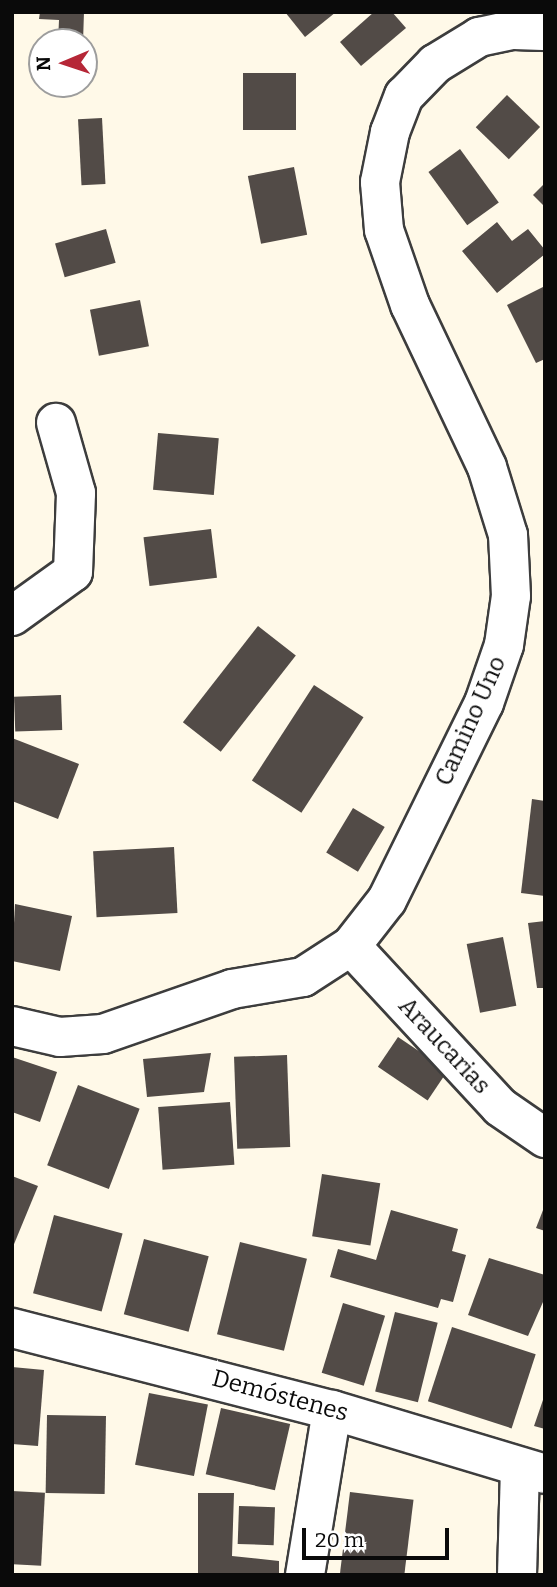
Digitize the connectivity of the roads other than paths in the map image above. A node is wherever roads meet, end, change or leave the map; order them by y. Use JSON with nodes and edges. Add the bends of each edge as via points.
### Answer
{"nodes":[{"id":1,"x":545,"y":31,"type":"edge"},
{"id":2,"x":56,"y":423,"type":"dead end"},
{"id":3,"x":12,"y":616,"type":"edge"},
{"id":4,"x":351,"y":946,"type":"junction"},
{"id":5,"x":12,"y":1026,"type":"edge"},
{"id":6,"x":545,"y":1138,"type":"edge"},
{"id":7,"x":12,"y":1328,"type":"edge"},
{"id":8,"x":332,"y":1410,"type":"junction"},
{"id":9,"x":533,"y":1471,"type":"edge"},
{"id":10,"x":305,"y":1575,"type":"edge"},
{"id":11,"x":517,"y":1575,"type":"edge"}],
"edges":[{"from":1,"to":4,"type":"street","name":"Camino Uno","via":[[512,30],[479,37],[435,64],[404,96],[390,132],[380,181],[384,230],[410,305],[487,467],[508,535],[511,596],[504,645],[484,704],[387,900]]},
{"from":2,"to":3,"type":"street","via":[[76,493],[73,572]]},
{"from":4,"to":5,"type":"street","name":"Camino Uno","via":[[303,977],[232,989],[103,1034],[60,1037]]},
{"from":4,"to":6,"type":"street","name":"Araucarias","via":[[500,1107]]},
{"from":7,"to":8,"type":"street","name":"Demóstenes"},
{"from":8,"to":9,"type":"street","name":"Demóstenes"},
{"from":8,"to":10,"type":"street"},
{"from":9,"to":11,"type":"street"}]}
